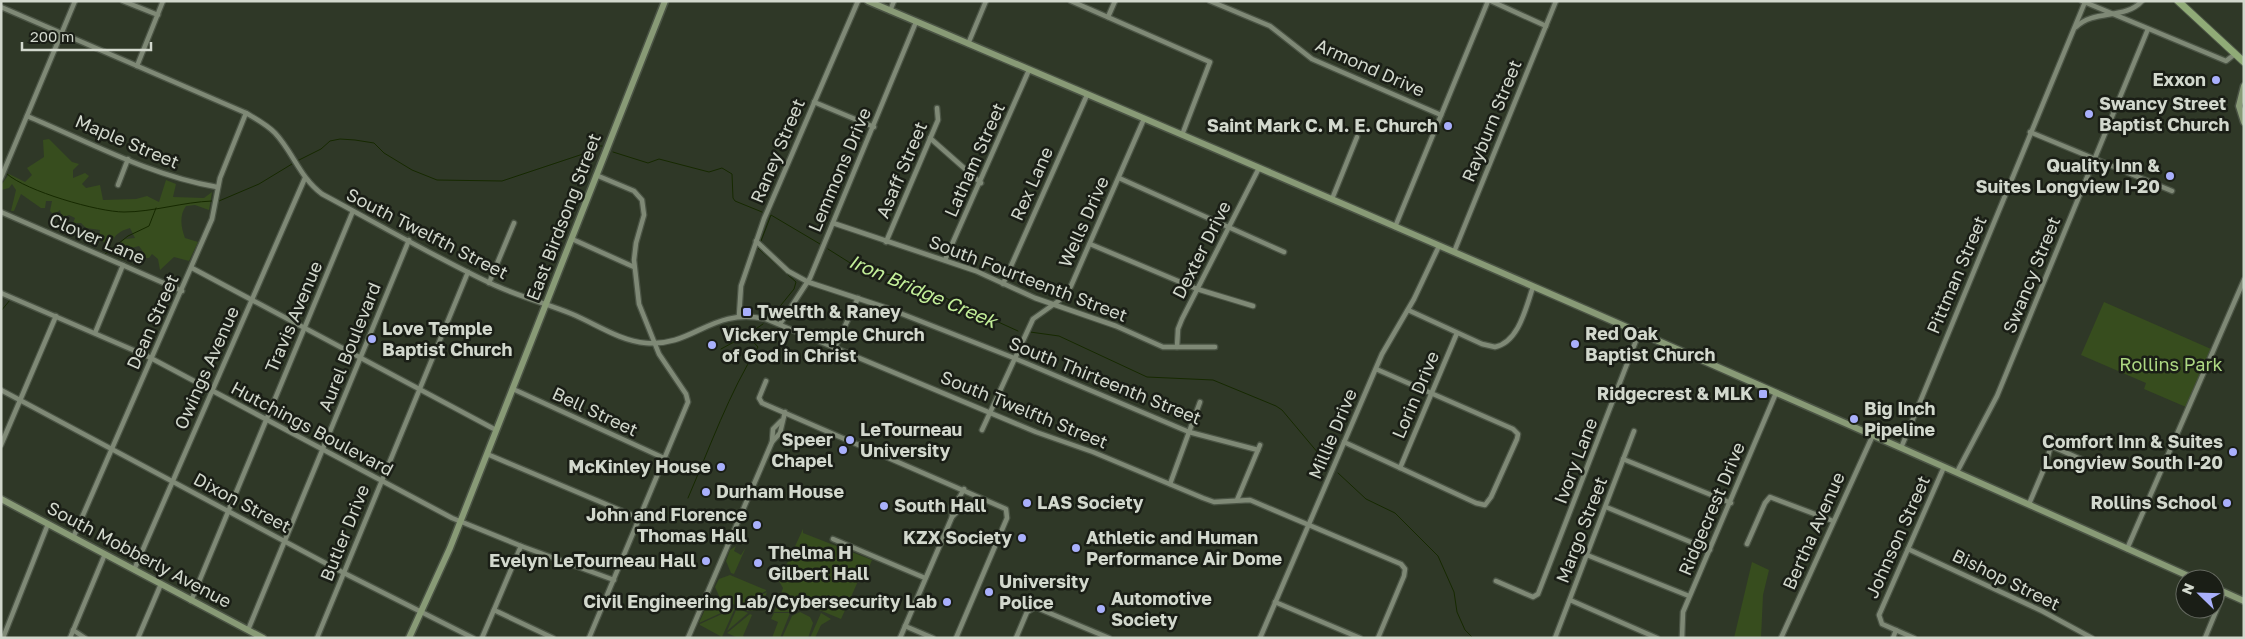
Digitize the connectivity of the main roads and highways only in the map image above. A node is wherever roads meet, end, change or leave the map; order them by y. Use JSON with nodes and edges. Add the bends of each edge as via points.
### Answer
{"nodes":[{"id":1,"x":2178,"y":1,"type":"edge"},
{"id":2,"x":2244,"y":62,"type":"edge"}],
"edges":[{"from":1,"to":2,"type":"main road"}]}
